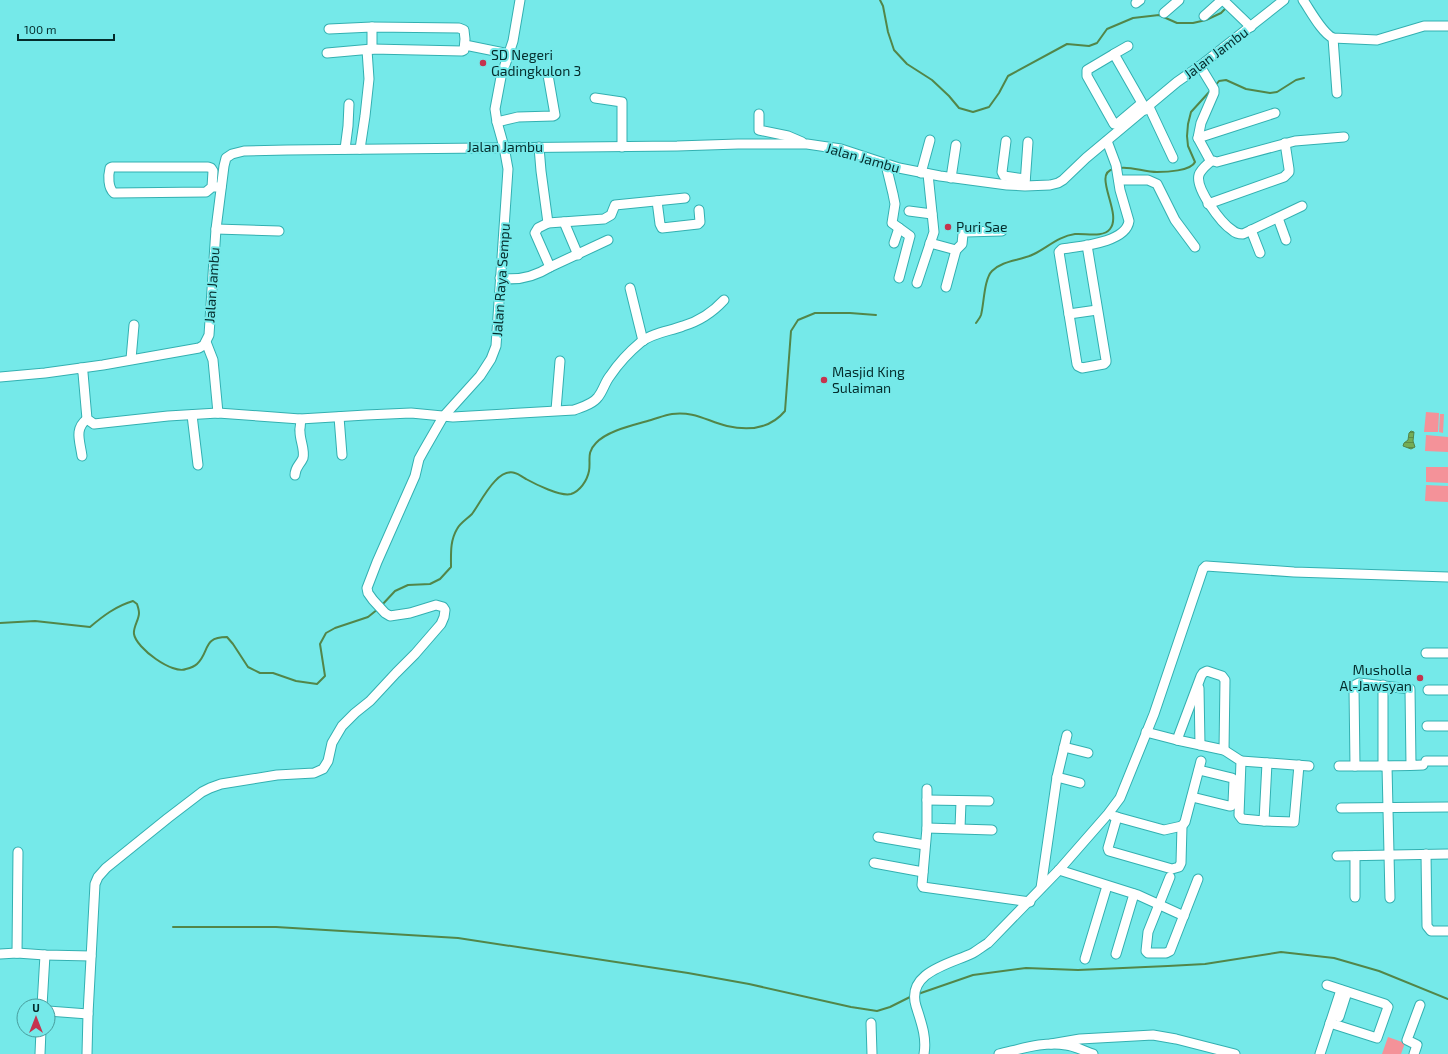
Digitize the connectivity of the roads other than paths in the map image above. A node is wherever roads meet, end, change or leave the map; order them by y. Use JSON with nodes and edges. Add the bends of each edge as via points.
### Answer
{"nodes":[{"id":1,"x":520,"y":0,"type":"edge"},
{"id":2,"x":1178,"y":0,"type":"edge"},
{"id":3,"x":1284,"y":0,"type":"edge"},
{"id":4,"x":1302,"y":0,"type":"edge"},
{"id":5,"x":1226,"y":3,"type":"edge"},
{"id":6,"x":1164,"y":13,"type":"dead end"},
{"id":7,"x":1204,"y":16,"type":"dead end"},
{"id":8,"x":1448,"y":26,"type":"edge"},
{"id":9,"x":372,"y":27,"type":"junction"},
{"id":10,"x":1251,"y":27,"type":"junction"},
{"id":11,"x":329,"y":29,"type":"dead end"},
{"id":12,"x":1333,"y":38,"type":"junction"},
{"id":13,"x":465,"y":45,"type":"junction"},
{"id":14,"x":1128,"y":46,"type":"dead end"},
{"id":15,"x":369,"y":50,"type":"junction"},
{"id":16,"x":327,"y":53,"type":"dead end"},
{"id":17,"x":510,"y":54,"type":"junction"},
{"id":18,"x":1114,"y":54,"type":"junction"},
{"id":19,"x":1200,"y":66,"type":"junction"},
{"id":20,"x":548,"y":75,"type":"dead end"},
{"id":21,"x":1337,"y":93,"type":"dead end"},
{"id":22,"x":595,"y":98,"type":"dead end"},
{"id":23,"x":349,"y":104,"type":"dead end"},
{"id":24,"x":1145,"y":107,"type":"junction"},
{"id":25,"x":1275,"y":113,"type":"dead end"},
{"id":26,"x":759,"y":114,"type":"dead end"},
{"id":27,"x":497,"y":122,"type":"junction"},
{"id":28,"x":766,"y":132,"type":"junction"},
{"id":29,"x":1344,"y":136,"type":"dead end"},
{"id":30,"x":1198,"y":138,"type":"junction"},
{"id":31,"x":930,"y":140,"type":"dead end"},
{"id":32,"x":1006,"y":141,"type":"dead end"},
{"id":33,"x":1107,"y":141,"type":"junction"},
{"id":34,"x":1028,"y":142,"type":"dead end"},
{"id":35,"x":1285,"y":143,"type":"junction"},
{"id":36,"x":753,"y":144,"type":"junction"},
{"id":37,"x":807,"y":144,"type":"junction"},
{"id":38,"x":956,"y":145,"type":"dead end"},
{"id":39,"x":504,"y":147,"type":"junction"},
{"id":40,"x":539,"y":147,"type":"junction"},
{"id":41,"x":622,"y":147,"type":"junction"},
{"id":42,"x":345,"y":149,"type":"junction"},
{"id":43,"x":360,"y":149,"type":"junction"},
{"id":44,"x":1173,"y":158,"type":"dead end"},
{"id":45,"x":1211,"y":161,"type":"junction"},
{"id":46,"x":886,"y":165,"type":"junction"},
{"id":47,"x":925,"y":173,"type":"junction"},
{"id":48,"x":1117,"y":173,"type":"junction"},
{"id":49,"x":951,"y":178,"type":"junction"},
{"id":50,"x":1025,"y":183,"type":"junction"},
{"id":51,"x":217,"y":187,"type":"junction"},
{"id":52,"x":685,"y":198,"type":"dead end"},
{"id":53,"x":657,"y":201,"type":"junction"},
{"id":54,"x":1208,"y":204,"type":"junction"},
{"id":55,"x":1302,"y":206,"type":"dead end"},
{"id":56,"x":699,"y":210,"type":"dead end"},
{"id":57,"x":909,"y":211,"type":"dead end"},
{"id":58,"x":932,"y":214,"type":"junction"},
{"id":59,"x":1278,"y":218,"type":"junction"},
{"id":60,"x":564,"y":222,"type":"junction"},
{"id":61,"x":548,"y":223,"type":"junction"},
{"id":62,"x":899,"y":228,"type":"junction"},
{"id":63,"x":216,"y":229,"type":"junction"},
{"id":64,"x":1251,"y":230,"type":"junction"},
{"id":65,"x":279,"y":231,"type":"dead end"},
{"id":66,"x":1002,"y":231,"type":"dead end"},
{"id":67,"x":608,"y":240,"type":"dead end"},
{"id":68,"x":1286,"y":240,"type":"dead end"},
{"id":69,"x":894,"y":243,"type":"dead end"},
{"id":70,"x":930,"y":243,"type":"junction"},
{"id":71,"x":1087,"y":245,"type":"junction"},
{"id":72,"x":1195,"y":247,"type":"dead end"},
{"id":73,"x":956,"y":250,"type":"junction"},
{"id":74,"x":1260,"y":253,"type":"dead end"},
{"id":75,"x":578,"y":255,"type":"junction"},
{"id":76,"x":550,"y":268,"type":"junction"},
{"id":77,"x":500,"y":278,"type":"junction"},
{"id":78,"x":899,"y":278,"type":"dead end"},
{"id":79,"x":917,"y":283,"type":"dead end"},
{"id":80,"x":946,"y":287,"type":"dead end"},
{"id":81,"x":630,"y":288,"type":"dead end"},
{"id":82,"x":724,"y":300,"type":"dead end"},
{"id":83,"x":1097,"y":310,"type":"junction"},
{"id":84,"x":1069,"y":314,"type":"junction"},
{"id":85,"x":134,"y":326,"type":"dead end"},
{"id":86,"x":643,"y":341,"type":"junction"},
{"id":87,"x":206,"y":342,"type":"junction"},
{"id":88,"x":131,"y":359,"type":"junction"},
{"id":89,"x":560,"y":362,"type":"dead end"},
{"id":90,"x":81,"y":368,"type":"junction"},
{"id":91,"x":0,"y":377,"type":"edge"},
{"id":92,"x":556,"y":410,"type":"junction"},
{"id":93,"x":218,"y":413,"type":"junction"},
{"id":94,"x":192,"y":415,"type":"junction"},
{"id":95,"x":340,"y":417,"type":"junction"},
{"id":96,"x":444,"y":417,"type":"junction"},
{"id":97,"x":300,"y":419,"type":"junction"},
{"id":98,"x":87,"y":420,"type":"junction"},
{"id":99,"x":342,"y":455,"type":"dead end"},
{"id":100,"x":82,"y":456,"type":"dead end"},
{"id":101,"x":198,"y":465,"type":"dead end"},
{"id":102,"x":295,"y":475,"type":"dead end"},
{"id":103,"x":1448,"y":577,"type":"edge"},
{"id":104,"x":1426,"y":653,"type":"dead end"},
{"id":105,"x":1448,"y":653,"type":"edge"},
{"id":106,"x":1199,"y":682,"type":"junction"},
{"id":107,"x":1383,"y":685,"type":"junction"},
{"id":108,"x":1428,"y":690,"type":"dead end"},
{"id":109,"x":1448,"y":690,"type":"edge"},
{"id":110,"x":1427,"y":726,"type":"dead end"},
{"id":111,"x":1448,"y":726,"type":"edge"},
{"id":112,"x":1146,"y":732,"type":"junction"},
{"id":113,"x":1067,"y":735,"type":"dead end"},
{"id":114,"x":1177,"y":740,"type":"junction"},
{"id":115,"x":1200,"y":745,"type":"junction"},
{"id":116,"x":1064,"y":748,"type":"junction"},
{"id":117,"x":1224,"y":750,"type":"junction"},
{"id":118,"x":1088,"y":753,"type":"dead end"},
{"id":119,"x":1241,"y":761,"type":"junction"},
{"id":120,"x":1448,"y":761,"type":"edge"},
{"id":121,"x":1267,"y":763,"type":"junction"},
{"id":122,"x":1299,"y":765,"type":"junction"},
{"id":123,"x":1411,"y":765,"type":"junction"},
{"id":124,"x":1309,"y":766,"type":"dead end"},
{"id":125,"x":1339,"y":766,"type":"dead end"},
{"id":126,"x":1354,"y":766,"type":"junction"},
{"id":127,"x":1385,"y":766,"type":"junction"},
{"id":128,"x":1057,"y":777,"type":"junction"},
{"id":129,"x":1080,"y":783,"type":"dead end"},
{"id":130,"x":927,"y":789,"type":"dead end"},
{"id":131,"x":1192,"y":797,"type":"junction"},
{"id":132,"x":927,"y":800,"type":"junction"},
{"id":133,"x":989,"y":801,"type":"dead end"},
{"id":134,"x":961,"y":802,"type":"junction"},
{"id":135,"x":1448,"y":807,"type":"edge"},
{"id":136,"x":1341,"y":808,"type":"dead end"},
{"id":137,"x":1388,"y":808,"type":"junction"},
{"id":138,"x":1108,"y":814,"type":"junction"},
{"id":139,"x":1117,"y":817,"type":"junction"},
{"id":140,"x":1264,"y":821,"type":"junction"},
{"id":141,"x":1182,"y":826,"type":"junction"},
{"id":142,"x":927,"y":828,"type":"junction"},
{"id":143,"x":960,"y":828,"type":"junction"},
{"id":144,"x":992,"y":830,"type":"dead end"},
{"id":145,"x":878,"y":837,"type":"dead end"},
{"id":146,"x":925,"y":845,"type":"junction"},
{"id":147,"x":18,"y":852,"type":"dead end"},
{"id":148,"x":1426,"y":854,"type":"junction"},
{"id":149,"x":1448,"y":854,"type":"edge"},
{"id":150,"x":1390,"y":855,"type":"junction"},
{"id":151,"x":1337,"y":856,"type":"dead end"},
{"id":152,"x":1355,"y":856,"type":"junction"},
{"id":153,"x":874,"y":863,"type":"dead end"},
{"id":154,"x":1059,"y":870,"type":"junction"},
{"id":155,"x":923,"y":872,"type":"junction"},
{"id":156,"x":1170,"y":877,"type":"dead end"},
{"id":157,"x":1198,"y":880,"type":"dead end"},
{"id":158,"x":1107,"y":886,"type":"junction"},
{"id":159,"x":1041,"y":888,"type":"junction"},
{"id":160,"x":1134,"y":894,"type":"junction"},
{"id":161,"x":1355,"y":897,"type":"dead end"},
{"id":162,"x":1390,"y":898,"type":"dead end"},
{"id":163,"x":1030,"y":902,"type":"junction"},
{"id":164,"x":1159,"y":905,"type":"junction"},
{"id":165,"x":1184,"y":916,"type":"junction"},
{"id":166,"x":1448,"y":931,"type":"edge"},
{"id":167,"x":17,"y":953,"type":"junction"},
{"id":168,"x":0,"y":954,"type":"edge"},
{"id":169,"x":1116,"y":954,"type":"dead end"},
{"id":170,"x":46,"y":956,"type":"junction"},
{"id":171,"x":91,"y":956,"type":"junction"},
{"id":172,"x":1085,"y":959,"type":"dead end"},
{"id":173,"x":1327,"y":985,"type":"dead end"},
{"id":174,"x":1344,"y":991,"type":"junction"},
{"id":175,"x":43,"y":998,"type":"edge"},
{"id":176,"x":1420,"y":1005,"type":"dead end"},
{"id":177,"x":56,"y":1012,"type":"edge"},
{"id":178,"x":88,"y":1014,"type":"junction"},
{"id":179,"x":870,"y":1023,"type":"dead end"},
{"id":180,"x":1333,"y":1024,"type":"junction"},
{"id":181,"x":41,"y":1038,"type":"edge"},
{"id":182,"x":1051,"y":1044,"type":"junction"},
{"id":183,"x":1021,"y":1051,"type":"edge"},
{"id":184,"x":40,"y":1054,"type":"edge"},
{"id":185,"x":87,"y":1054,"type":"edge"},
{"id":186,"x":872,"y":1054,"type":"edge"},
{"id":187,"x":924,"y":1054,"type":"edge"},
{"id":188,"x":999,"y":1054,"type":"edge"},
{"id":189,"x":1093,"y":1054,"type":"edge"},
{"id":190,"x":1235,"y":1054,"type":"edge"},
{"id":191,"x":1320,"y":1054,"type":"edge"},
{"id":192,"x":1326,"y":1054,"type":"edge"},
{"id":193,"x":1414,"y":1054,"type":"edge"}],
"edges":[{"from":1,"to":17,"type":"street","name":"Jalan Raya Sempu"},
{"from":2,"to":6,"type":"street"},
{"from":3,"to":10,"type":"street","name":"Jalan Jambu"},
{"from":4,"to":12,"type":"street","via":[[1322,29]]},
{"from":5,"to":7,"type":"street"},
{"from":5,"to":10,"type":"street"},
{"from":8,"to":12,"type":"street","via":[[1424,26],[1377,40]]},
{"from":9,"to":11,"type":"street"},
{"from":9,"to":13,"type":"street","via":[[462,29],[465,34]]},
{"from":9,"to":15,"type":"street"},
{"from":10,"to":19,"type":"street","name":"Jalan Jambu"},
{"from":12,"to":21,"type":"street"},
{"from":13,"to":15,"type":"street","via":[[464,50],[459,51]]},
{"from":13,"to":17,"type":"street"},
{"from":14,"to":18,"type":"street"},
{"from":15,"to":16,"type":"street"},
{"from":15,"to":43,"type":"street","via":[[368,86]]},
{"from":17,"to":27,"type":"street","name":"Jalan Raya Sempu","via":[[498,93]]},
{"from":18,"to":24,"type":"street"},
{"from":18,"to":24,"type":"street","via":[[1090,67],[1086,72],[1113,123],[1117,124]]},
{"from":19,"to":24,"type":"street","name":"Jalan Jambu"},
{"from":19,"to":30,"type":"street","via":[[1212,86],[1214,96],[1201,123]]},
{"from":20,"to":27,"type":"street","via":[[555,115],[518,117]]},
{"from":22,"to":41,"type":"street","via":[[622,102]]},
{"from":23,"to":42,"type":"street"},
{"from":24,"to":33,"type":"street","name":"Jalan Jambu"},
{"from":24,"to":44,"type":"street"},
{"from":25,"to":30,"type":"street"},
{"from":26,"to":28,"type":"street","via":[[759,130]]},
{"from":27,"to":39,"type":"street","name":"Jalan Raya Sempu"},
{"from":28,"to":36,"type":"street"},
{"from":28,"to":37,"type":"street","via":[[788,136]]},
{"from":29,"to":35,"type":"street"},
{"from":30,"to":45,"type":"street"},
{"from":31,"to":47,"type":"street"},
{"from":32,"to":50,"type":"street","via":[[1002,172],[1004,176]]},
{"from":33,"to":48,"type":"street"},
{"from":33,"to":50,"type":"street","name":"Jalan Jambu","via":[[1058,183]]},
{"from":34,"to":50,"type":"street"},
{"from":35,"to":45,"type":"street","via":[[1217,162]]},
{"from":35,"to":54,"type":"street","via":[[1288,174]]},
{"from":36,"to":37,"type":"street","name":"Jalan Jambu"},
{"from":36,"to":41,"type":"street","name":"Jalan Jambu"},
{"from":37,"to":46,"type":"street","name":"Jalan Jambu","via":[[848,150]]},
{"from":38,"to":49,"type":"street"},
{"from":39,"to":40,"type":"street","name":"Jalan Jambu"},
{"from":39,"to":43,"type":"street","name":"Jalan Jambu"},
{"from":39,"to":77,"type":"street","name":"Jalan Raya Sempu","via":[[508,169]]},
{"from":40,"to":41,"type":"street","name":"Jalan Jambu"},
{"from":40,"to":61,"type":"street"},
{"from":42,"to":43,"type":"street","name":"Jalan Jambu"},
{"from":42,"to":51,"type":"street","name":"Jalan Jambu","via":[[235,153],[226,158]]},
{"from":45,"to":54,"type":"street","via":[[1199,176],[1199,183]]},
{"from":46,"to":47,"type":"street","name":"Jalan Jambu"},
{"from":46,"to":62,"type":"street","via":[[894,194],[892,223]]},
{"from":47,"to":49,"type":"street","name":"Jalan Jambu"},
{"from":47,"to":58,"type":"street"},
{"from":48,"to":71,"type":"street","via":[[1129,225],[1114,238]]},
{"from":48,"to":72,"type":"street","via":[[1157,184],[1175,220]]},
{"from":49,"to":50,"type":"street","name":"Jalan Jambu"},
{"from":51,"to":51,"type":"street","via":[[206,192],[114,192],[110,188],[109,171],[112,167],[208,167],[213,171]]},
{"from":51,"to":63,"type":"street","name":"Jalan Jambu"},
{"from":52,"to":53,"type":"street"},
{"from":53,"to":56,"type":"street","via":[[662,228],[698,224]]},
{"from":53,"to":60,"type":"street","via":[[615,205],[611,215],[604,219]]},
{"from":54,"to":64,"type":"street","via":[[1230,230],[1238,234]]},
{"from":55,"to":59,"type":"street"},
{"from":57,"to":58,"type":"street"},
{"from":58,"to":70,"type":"street","via":[[934,232]]},
{"from":59,"to":64,"type":"street"},
{"from":59,"to":68,"type":"street"},
{"from":60,"to":61,"type":"street"},
{"from":60,"to":75,"type":"street"},
{"from":61,"to":76,"type":"street","via":[[535,232]]},
{"from":62,"to":69,"type":"street"},
{"from":62,"to":78,"type":"street","via":[[910,236]]},
{"from":63,"to":65,"type":"street"},
{"from":63,"to":87,"type":"street","name":"Jalan Jambu","via":[[210,326]]},
{"from":64,"to":74,"type":"street"},
{"from":66,"to":73,"type":"street","via":[[964,232],[962,244]]},
{"from":67,"to":75,"type":"street"},
{"from":70,"to":73,"type":"street"},
{"from":70,"to":79,"type":"street"},
{"from":71,"to":83,"type":"street"},
{"from":71,"to":84,"type":"street","via":[[1062,249],[1059,252]]},
{"from":73,"to":80,"type":"street"},
{"from":75,"to":76,"type":"street"},
{"from":76,"to":77,"type":"street","via":[[521,279]]},
{"from":77,"to":96,"type":"street","name":"Jalan Raya Sempu","via":[[498,338],[494,351],[480,376]]},
{"from":81,"to":86,"type":"street"},
{"from":82,"to":86,"type":"street","via":[[701,319]]},
{"from":83,"to":84,"type":"street"},
{"from":83,"to":84,"type":"street","via":[[1106,362],[1082,368],[1076,364]]},
{"from":85,"to":88,"type":"street"},
{"from":86,"to":92,"type":"street","via":[[609,376],[598,398],[574,410]]},
{"from":87,"to":88,"type":"street","name":"Jalan Jambu","via":[[199,348]]},
{"from":87,"to":93,"type":"street","via":[[213,360]]},
{"from":88,"to":90,"type":"street","name":"Jalan Jambu"},
{"from":89,"to":92,"type":"street"},
{"from":90,"to":91,"type":"street","name":"Jalan Jambu"},
{"from":90,"to":98,"type":"street"},
{"from":92,"to":96,"type":"street"},
{"from":93,"to":94,"type":"street"},
{"from":93,"to":97,"type":"street"},
{"from":94,"to":98,"type":"street","via":[[94,424]]},
{"from":94,"to":101,"type":"street"},
{"from":95,"to":96,"type":"street","via":[[411,413]]},
{"from":95,"to":97,"type":"street"},
{"from":95,"to":99,"type":"street"},
{"from":96,"to":171,"type":"street","name":"Jalan Raya Sempu","via":[[419,459],[415,476],[368,582],[368,593],[385,613],[395,616],[436,605],[444,607],[446,614],[441,624],[370,701],[342,726],[332,743],[328,761],[323,769],[314,773],[277,775],[210,788],[168,818],[102,872],[96,884]]},
{"from":97,"to":102,"type":"street","via":[[303,455],[302,461],[296,467]]},
{"from":98,"to":100,"type":"street","via":[[81,424],[79,430]]},
{"from":103,"to":112,"type":"street","via":[[1206,566]]},
{"from":104,"to":105,"type":"street"},
{"from":106,"to":114,"type":"street"},
{"from":106,"to":115,"type":"street"},
{"from":106,"to":117,"type":"street","via":[[1203,672],[1207,671],[1224,677]]},
{"from":107,"to":123,"type":"street","via":[[1410,689]]},
{"from":107,"to":126,"type":"street","via":[[1355,685]]},
{"from":107,"to":127,"type":"street"},
{"from":108,"to":109,"type":"street"},
{"from":110,"to":111,"type":"street"},
{"from":112,"to":114,"type":"street"},
{"from":112,"to":138,"type":"street","via":[[1123,791]]},
{"from":113,"to":116,"type":"street"},
{"from":114,"to":115,"type":"street"},
{"from":115,"to":117,"type":"street"},
{"from":116,"to":118,"type":"street"},
{"from":116,"to":128,"type":"street"},
{"from":117,"to":119,"type":"street"},
{"from":119,"to":121,"type":"street"},
{"from":119,"to":140,"type":"street","via":[[1239,816],[1242,819]]},
{"from":120,"to":123,"type":"street"},
{"from":121,"to":122,"type":"street"},
{"from":121,"to":140,"type":"street"},
{"from":122,"to":124,"type":"street"},
{"from":122,"to":140,"type":"street","via":[[1294,822]]},
{"from":123,"to":127,"type":"street"},
{"from":125,"to":126,"type":"street"},
{"from":126,"to":127,"type":"street"},
{"from":127,"to":137,"type":"street"},
{"from":128,"to":129,"type":"street"},
{"from":128,"to":159,"type":"street"},
{"from":130,"to":132,"type":"street"},
{"from":131,"to":131,"type":"street","via":[[1200,766],[1234,780],[1231,806]]},
{"from":131,"to":141,"type":"street"},
{"from":132,"to":134,"type":"street"},
{"from":132,"to":142,"type":"street"},
{"from":133,"to":134,"type":"street"},
{"from":134,"to":143,"type":"street"},
{"from":135,"to":137,"type":"street"},
{"from":136,"to":137,"type":"street"},
{"from":137,"to":150,"type":"street"},
{"from":138,"to":139,"type":"street"},
{"from":138,"to":154,"type":"street"},
{"from":139,"to":141,"type":"street","via":[[1164,830]]},
{"from":139,"to":141,"type":"street","via":[[1109,851],[1172,869],[1181,864]]},
{"from":142,"to":143,"type":"street"},
{"from":142,"to":146,"type":"street"},
{"from":143,"to":144,"type":"street"},
{"from":145,"to":146,"type":"street"},
{"from":146,"to":155,"type":"street"},
{"from":147,"to":167,"type":"street"},
{"from":148,"to":149,"type":"street"},
{"from":148,"to":150,"type":"street"},
{"from":148,"to":166,"type":"street","via":[[1427,926],[1431,931]]},
{"from":150,"to":152,"type":"street"},
{"from":150,"to":162,"type":"street"},
{"from":151,"to":152,"type":"street"},
{"from":152,"to":161,"type":"street"},
{"from":153,"to":155,"type":"street"},
{"from":154,"to":158,"type":"street"},
{"from":154,"to":159,"type":"street"},
{"from":155,"to":163,"type":"street","via":[[922,885],[926,888]]},
{"from":156,"to":164,"type":"street"},
{"from":157,"to":165,"type":"street"},
{"from":158,"to":160,"type":"street"},
{"from":158,"to":172,"type":"street"},
{"from":159,"to":163,"type":"street"},
{"from":160,"to":164,"type":"street"},
{"from":160,"to":169,"type":"street"},
{"from":163,"to":187,"type":"street","via":[[988,943],[920,980],[915,990],[925,1037]]},
{"from":164,"to":165,"type":"street"},
{"from":164,"to":165,"type":"street","via":[[1148,932],[1148,953],[1170,951]]},
{"from":167,"to":168,"type":"street"},
{"from":167,"to":170,"type":"street"},
{"from":170,"to":171,"type":"street"},
{"from":170,"to":175,"type":"street"},
{"from":171,"to":178,"type":"street"},
{"from":173,"to":174,"type":"street"},
{"from":174,"to":180,"type":"street"},
{"from":174,"to":180,"type":"street","via":[[1388,1007],[1376,1038]]},
{"from":176,"to":193,"type":"street","via":[[1407,1040],[1417,1045]]},
{"from":177,"to":178,"type":"street"},
{"from":178,"to":185,"type":"street"},
{"from":179,"to":186,"type":"street"},
{"from":180,"to":191,"type":"street"},
{"from":180,"to":192,"type":"street"},
{"from":181,"to":184,"type":"street"},
{"from":182,"to":183,"type":"street"},
{"from":182,"to":189,"type":"street","via":[[1066,1045]]},
{"from":182,"to":190,"type":"street","via":[[1080,1039],[1153,1035]]},
{"from":183,"to":188,"type":"street"}]}
